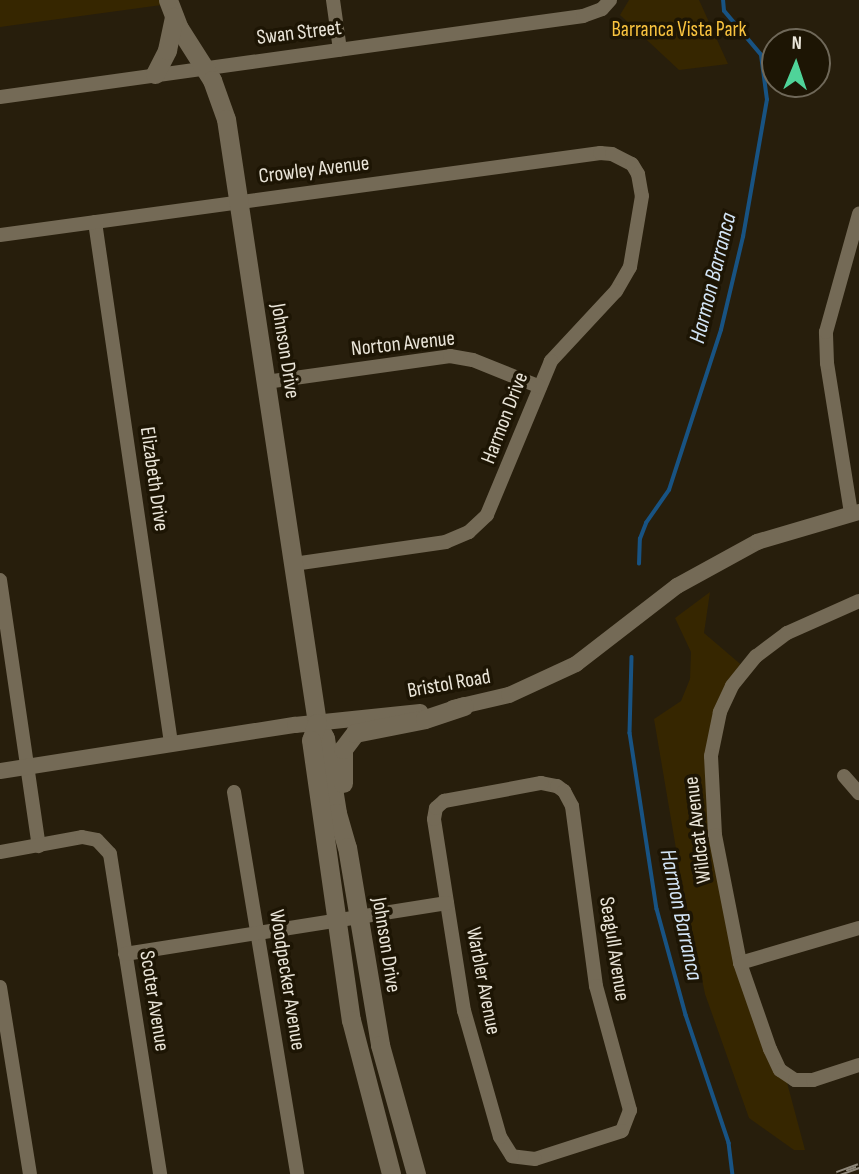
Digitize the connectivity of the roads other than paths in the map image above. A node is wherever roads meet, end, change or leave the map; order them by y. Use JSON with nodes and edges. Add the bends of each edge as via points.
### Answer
{"nodes":[{"id":1,"x":333,"y":0,"type":"edge"},
{"id":2,"x":606,"y":4,"type":"edge"},
{"id":3,"x":171,"y":8,"type":"edge"},
{"id":4,"x":340,"y":50,"type":"junction"},
{"id":5,"x":204,"y":67,"type":"junction"},
{"id":6,"x":155,"y":74,"type":"junction"},
{"id":7,"x":0,"y":97,"type":"edge"},
{"id":8,"x":632,"y":164,"type":"joint"},
{"id":9,"x":239,"y":201,"type":"junction"},
{"id":10,"x":859,"y":214,"type":"edge"},
{"id":11,"x":95,"y":222,"type":"junction"},
{"id":12,"x":0,"y":235,"type":"edge"},
{"id":13,"x":266,"y":382,"type":"junction"},
{"id":14,"x":540,"y":387,"type":"junction"},
{"id":15,"x":855,"y":512,"type":"edge"},
{"id":16,"x":294,"y":564,"type":"junction"},
{"id":17,"x":0,"y":580,"type":"edge"},
{"id":18,"x":859,"y":601,"type":"edge"},
{"id":19,"x":464,"y":706,"type":"junction"},
{"id":20,"x":317,"y":723,"type":"junction"},
{"id":21,"x":171,"y":743,"type":"junction"},
{"id":22,"x":27,"y":766,"type":"junction"},
{"id":23,"x":0,"y":771,"type":"edge"},
{"id":24,"x":844,"y":776,"type":"dead end"},
{"id":25,"x":557,"y":786,"type":"joint"},
{"id":26,"x":234,"y":792,"type":"dead end"},
{"id":27,"x":859,"y":793,"type":"edge"},
{"id":28,"x":39,"y":846,"type":"junction"},
{"id":29,"x":347,"y":847,"type":"junction"},
{"id":30,"x":0,"y":852,"type":"edge"},
{"id":31,"x":447,"y":903,"type":"junction"},
{"id":32,"x":358,"y":917,"type":"junction"},
{"id":33,"x":338,"y":920,"type":"junction"},
{"id":34,"x":859,"y":928,"type":"edge"},
{"id":35,"x":258,"y":933,"type":"junction"},
{"id":36,"x":125,"y":954,"type":"junction"},
{"id":37,"x":740,"y":963,"type":"junction"},
{"id":38,"x":0,"y":987,"type":"edge"},
{"id":39,"x":859,"y":1065,"type":"edge"},
{"id":40,"x":512,"y":1156,"type":"joint"},
{"id":41,"x":30,"y":1174,"type":"edge"},
{"id":42,"x":160,"y":1174,"type":"edge"},
{"id":43,"x":297,"y":1174,"type":"edge"},
{"id":44,"x":391,"y":1174,"type":"edge"},
{"id":45,"x":416,"y":1174,"type":"edge"}],
"edges":[{"from":1,"to":4,"type":"street"},
{"from":2,"to":4,"type":"street","name":"Swan Street","via":[[583,16]]},
{"from":3,"to":5,"type":"main road","name":"Johnson Drive"},
{"from":3,"to":6,"type":"main road","via":[[167,50]]},
{"from":4,"to":5,"type":"street","name":"Swan Street"},
{"from":5,"to":6,"type":"street","name":"Swan Street"},
{"from":5,"to":9,"type":"main road","name":"Johnson Drive","via":[[224,109]]},
{"from":6,"to":7,"type":"street","name":"Swan Street"},
{"from":8,"to":9,"type":"street","name":"Crowley Avenue","via":[[600,153]]},
{"from":8,"to":14,"type":"street","name":"Harmon Drive","via":[[642,196],[630,267],[616,291],[556,352]]},
{"from":9,"to":11,"type":"street","name":"Crowley Avenue"},
{"from":9,"to":13,"type":"main road","name":"Johnson Drive"},
{"from":10,"to":15,"type":"street","via":[[826,332],[827,363]]},
{"from":11,"to":12,"type":"street","name":"Crowley Avenue"},
{"from":11,"to":21,"type":"street","name":"Elizabeth Drive"},
{"from":13,"to":14,"type":"street","name":"Norton Avenue","via":[[450,356],[473,360]]},
{"from":13,"to":16,"type":"main road","name":"Johnson Drive"},
{"from":14,"to":16,"type":"street","name":"Harmon Drive","via":[[492,506],[469,532],[446,542]]},
{"from":15,"to":19,"type":"street","name":"Bristol Road","via":[[757,542],[724,558],[677,586],[576,664],[509,695]]},
{"from":16,"to":20,"type":"main road","name":"Johnson Drive"},
{"from":17,"to":22,"type":"street"},
{"from":18,"to":37,"type":"street","name":"Wildcat Avenue","via":[[770,644],[738,677],[720,712],[711,756],[713,819]]},
{"from":19,"to":20,"type":"street","name":"Bristol Road"},
{"from":19,"to":29,"type":"main road","via":[[425,719],[364,730],[346,742],[342,759]]},
{"from":20,"to":21,"type":"street","name":"Bristol Road"},
{"from":20,"to":29,"type":"main road","name":"Johnson Drive","via":[[325,738]]},
{"from":20,"to":33,"type":"main road","name":"Johnson Drive","via":[[311,740]]},
{"from":21,"to":22,"type":"street","name":"Bristol Road"},
{"from":22,"to":23,"type":"street","name":"Bristol Road"},
{"from":22,"to":28,"type":"street"},
{"from":24,"to":27,"type":"street"},
{"from":25,"to":31,"type":"street","name":"Warbler Avenue","via":[[541,783],[469,796],[444,801],[436,808]]},
{"from":25,"to":40,"type":"street","name":"Seagull Avenue","via":[[572,806],[596,986],[630,1110],[622,1131],[535,1158]]},
{"from":26,"to":35,"type":"street","name":"Woodpecker Avenue"},
{"from":28,"to":30,"type":"street"},
{"from":28,"to":36,"type":"street","name":"Scoter Avenue","via":[[82,837],[97,840],[110,854]]},
{"from":29,"to":32,"type":"main road","name":"Johnson Drive"},
{"from":31,"to":32,"type":"street"},
{"from":31,"to":40,"type":"street","name":"Warbler Avenue","via":[[464,1011],[500,1137]]},
{"from":32,"to":33,"type":"street"},
{"from":32,"to":45,"type":"main road","name":"Johnson Drive","via":[[380,1045]]},
{"from":33,"to":35,"type":"street"},
{"from":33,"to":44,"type":"main road","name":"Johnson Drive","via":[[355,1041]]},
{"from":34,"to":37,"type":"street"},
{"from":35,"to":36,"type":"street"},
{"from":35,"to":43,"type":"street","name":"Woodpecker Avenue"},
{"from":36,"to":42,"type":"street","name":"Scoter Avenue"},
{"from":37,"to":39,"type":"street","name":"Wildcat Avenue","via":[[770,1049],[785,1075],[806,1081]]},
{"from":38,"to":41,"type":"street"}]}
